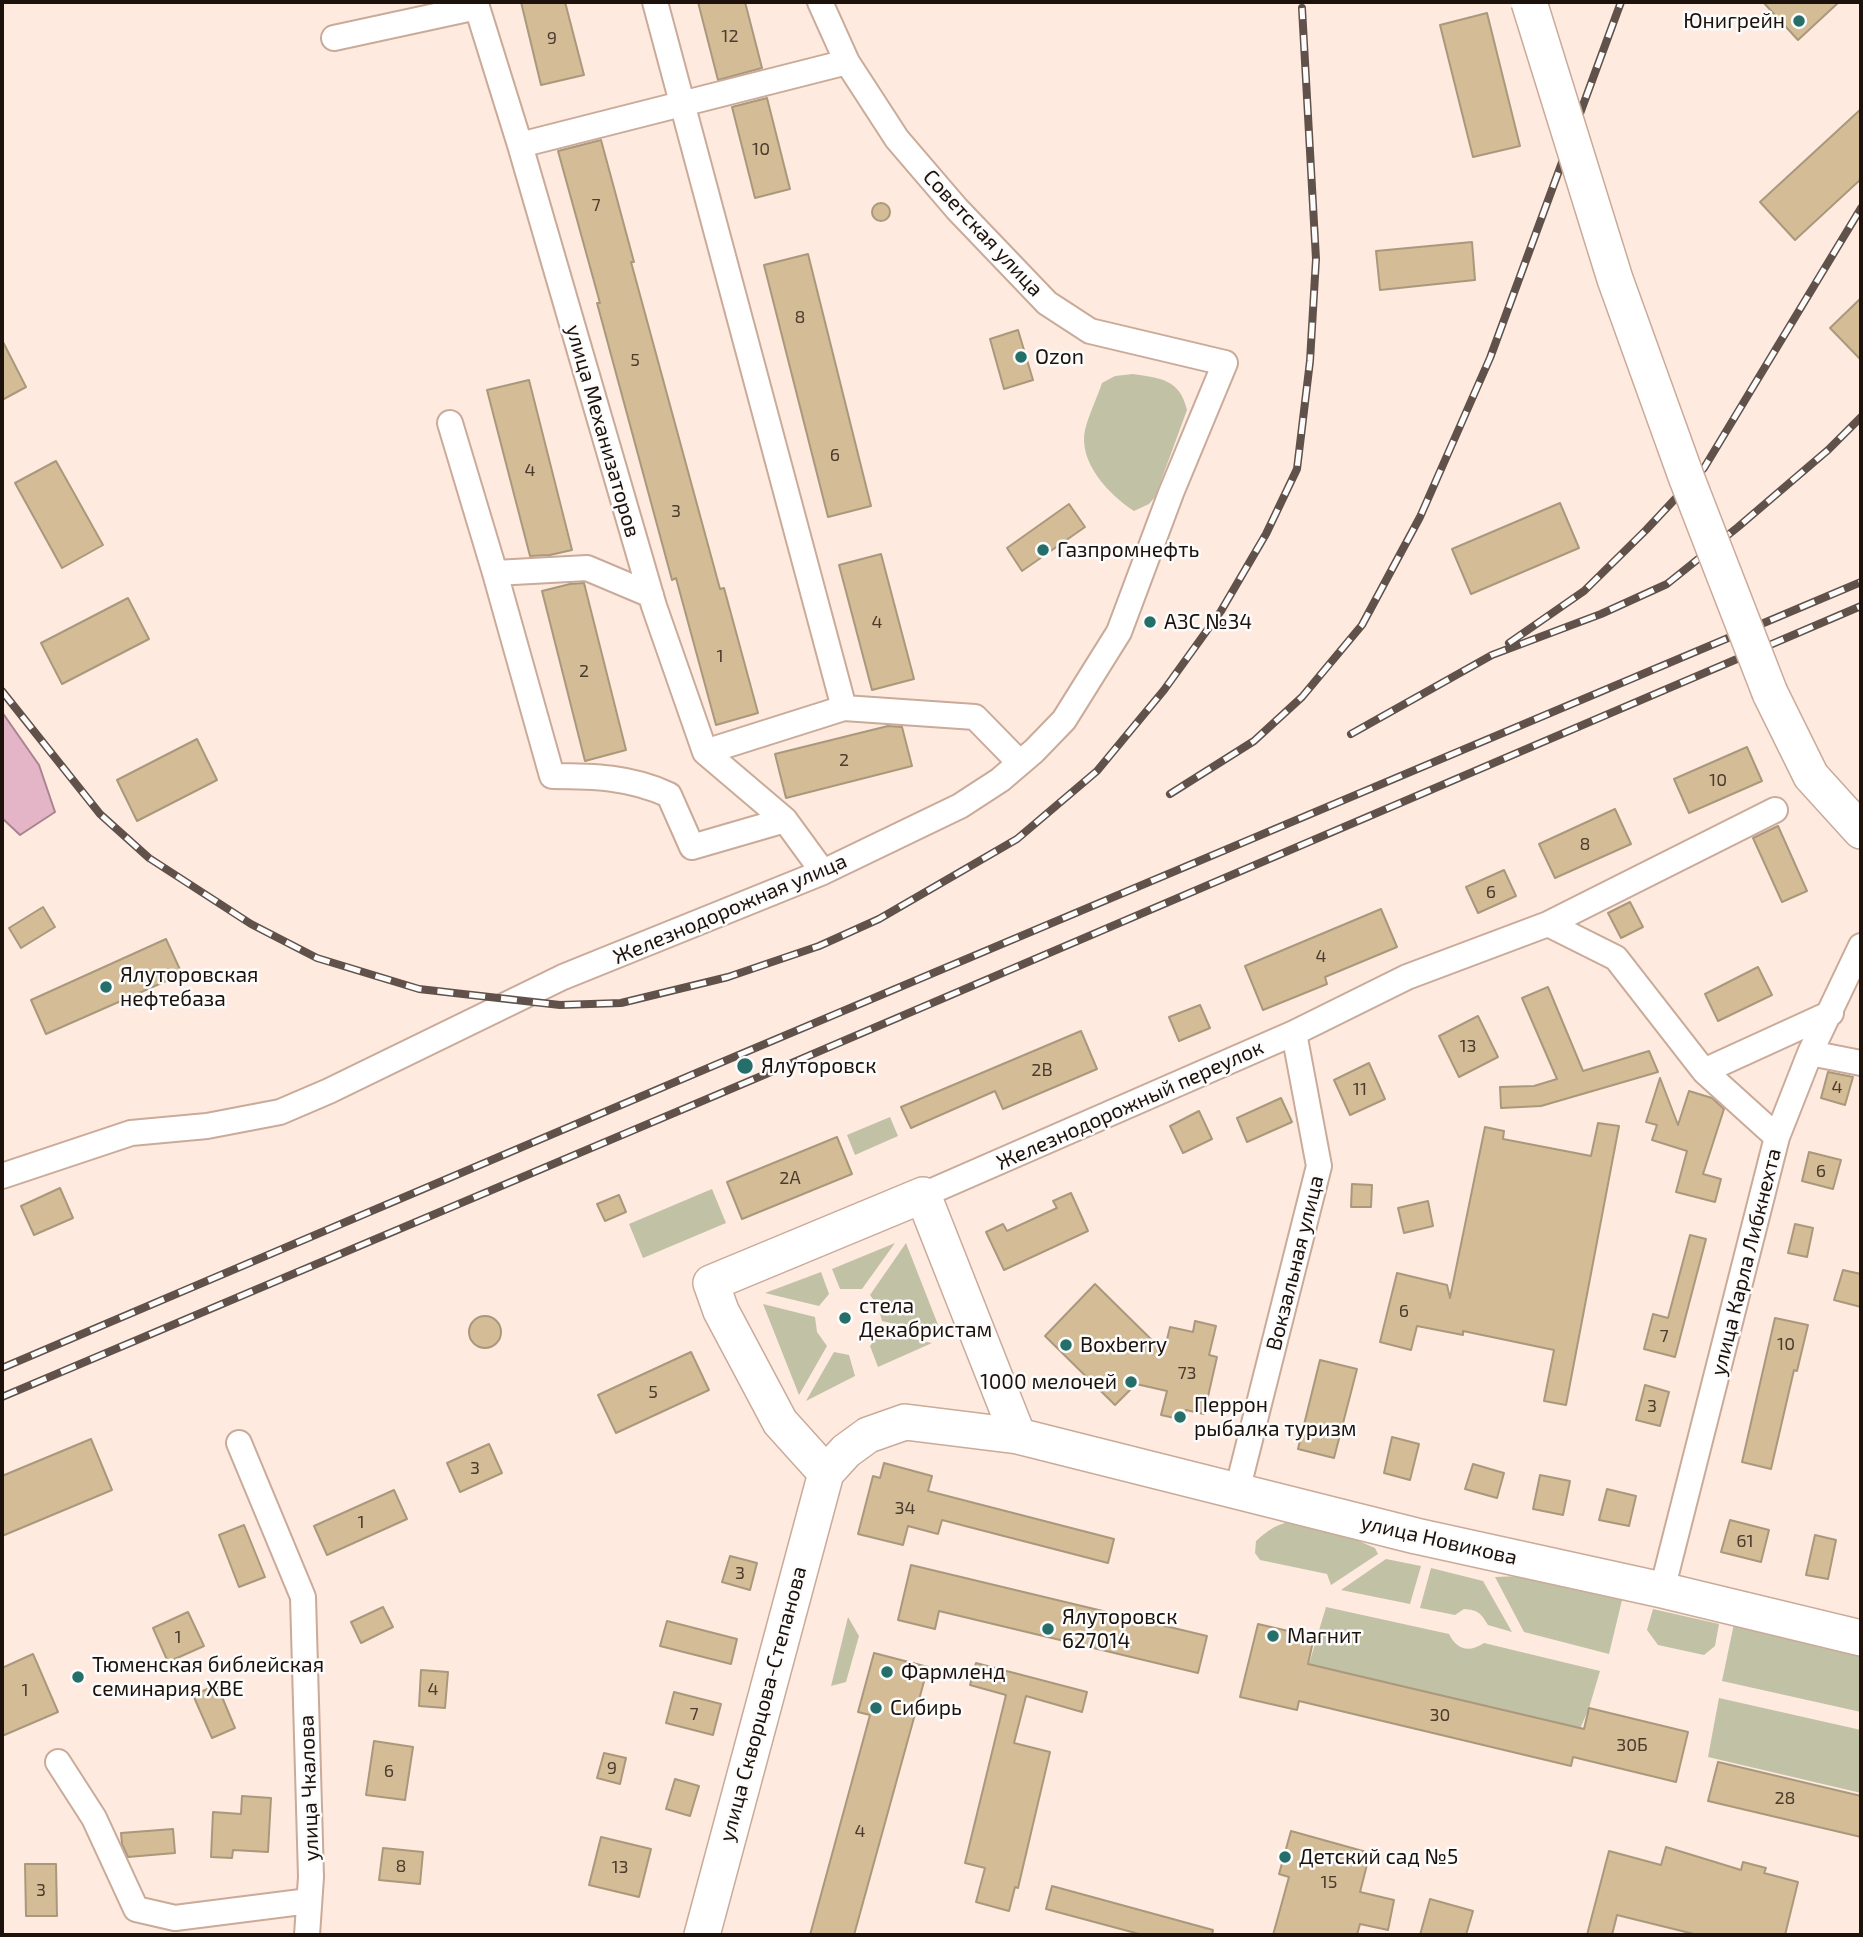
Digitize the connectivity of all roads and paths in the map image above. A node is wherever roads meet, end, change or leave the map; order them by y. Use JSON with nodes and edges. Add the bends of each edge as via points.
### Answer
{"nodes":[{"id":1,"x":655,"y":2,"type":"edge"},
{"id":2,"x":820,"y":2,"type":"edge"},
{"id":3,"x":1529,"y":2,"type":"edge"},
{"id":4,"x":334,"y":38,"type":"dead end"},
{"id":5,"x":847,"y":62,"type":"junction"},
{"id":6,"x":682,"y":104,"type":"junction"},
{"id":7,"x":520,"y":145,"type":"junction"},
{"id":8,"x":1225,"y":363,"type":"joint"},
{"id":9,"x":450,"y":422,"type":"dead end"},
{"id":10,"x":495,"y":573,"type":"junction"},
{"id":11,"x":651,"y":595,"type":"junction"},
{"id":12,"x":844,"y":708,"type":"junction"},
{"id":13,"x":705,"y":752,"type":"junction"},
{"id":14,"x":1020,"y":763,"type":"junction"},
{"id":15,"x":1775,"y":810,"type":"dead end"},
{"id":16,"x":785,"y":820,"type":"junction"},
{"id":17,"x":1861,"y":831,"type":"edge"},
{"id":18,"x":823,"y":872,"type":"junction"},
{"id":19,"x":1548,"y":924,"type":"junction"},
{"id":20,"x":1861,"y":946,"type":"edge"},
{"id":21,"x":1831,"y":1013,"type":"junction"},
{"id":22,"x":1294,"y":1033,"type":"junction"},
{"id":23,"x":1810,"y":1054,"type":"junction"},
{"id":24,"x":1861,"y":1063,"type":"edge"},
{"id":25,"x":1704,"y":1071,"type":"junction"},
{"id":26,"x":1777,"y":1137,"type":"junction"},
{"id":27,"x":2,"y":1176,"type":"edge"},
{"id":28,"x":923,"y":1195,"type":"junction"},
{"id":29,"x":1018,"y":1436,"type":"junction"},
{"id":30,"x":239,"y":1443,"type":"dead end"},
{"id":31,"x":826,"y":1472,"type":"junction"},
{"id":32,"x":1237,"y":1491,"type":"junction"},
{"id":33,"x":1662,"y":1590,"type":"junction"},
{"id":34,"x":1861,"y":1638,"type":"edge"},
{"id":35,"x":58,"y":1762,"type":"dead end"},
{"id":36,"x":309,"y":1901,"type":"junction"},
{"id":37,"x":307,"y":1935,"type":"edge"},
{"id":38,"x":702,"y":1935,"type":"edge"}],
"edges":[{"from":1,"to":6,"type":"street"},
{"from":2,"to":5,"type":"street","name":"Советская улица"},
{"from":3,"to":17,"type":"street","bridge":true,"via":[[1615,279],[1769,693],[1811,776]]},
{"from":4,"to":7,"type":"street","name":"улица Механизаторов","via":[[477,7]]},
{"from":5,"to":6,"type":"street"},
{"from":5,"to":8,"type":"street","name":"Советская улица","via":[[897,139],[1047,303],[1090,331]]},
{"from":6,"to":7,"type":"street"},
{"from":6,"to":12,"type":"street"},
{"from":7,"to":11,"type":"street","name":"улица Механизаторов"},
{"from":8,"to":14,"type":"street","name":"Железнодорожная улица","via":[[1119,632],[1064,720]]},
{"from":9,"to":10,"type":"street"},
{"from":10,"to":11,"type":"street","via":[[587,568]]},
{"from":10,"to":16,"type":"street","via":[[552,776],[600,776],[646,785],[668,795],[692,846]]},
{"from":11,"to":13,"type":"street","name":"улица Механизаторов"},
{"from":12,"to":13,"type":"street"},
{"from":12,"to":14,"type":"street","via":[[975,717]]},
{"from":13,"to":16,"type":"street"},
{"from":14,"to":18,"type":"street","name":"Железнодорожная улица","via":[[960,806]]},
{"from":15,"to":19,"type":"street","name":"Железнодорожный переулок"},
{"from":16,"to":18,"type":"street"},
{"from":18,"to":27,"type":"street","name":"Железнодорожная улица","via":[[563,977],[280,1112],[207,1126],[131,1133]]},
{"from":19,"to":22,"type":"street","name":"Железнодорожный переулок","via":[[1407,977]]},
{"from":19,"to":25,"type":"street","via":[[1616,958]]},
{"from":20,"to":21,"type":"street","name":"улица Карла Либкнехта"},
{"from":21,"to":23,"type":"street","name":"улица Карла Либкнехта"},
{"from":21,"to":25,"type":"street"},
{"from":22,"to":28,"type":"street","name":"Железнодорожный переулок"},
{"from":22,"to":32,"type":"street","name":"Вокзальная улица","via":[[1319,1166]]},
{"from":23,"to":24,"type":"street"},
{"from":23,"to":26,"type":"street","name":"улица Карла Либкнехта"},
{"from":25,"to":26,"type":"street"},
{"from":26,"to":33,"type":"street","name":"улица Карла Либкнехта"},
{"from":28,"to":29,"type":"street"},
{"from":28,"to":31,"type":"street","name":"Железнодорожный переулок","via":[[711,1283],[780,1422]]},
{"from":29,"to":31,"type":"street","name":"улица Новикова","via":[[905,1422],[869,1435]]},
{"from":29,"to":32,"type":"street","name":"улица Новикова"},
{"from":30,"to":36,"type":"street","name":"улица Чкалова","via":[[303,1597]]},
{"from":31,"to":38,"type":"street","name":"улица Скворцова-Степанова"},
{"from":32,"to":33,"type":"street","name":"улица Новикова"},
{"from":33,"to":34,"type":"street","name":"улица Новикова"},
{"from":35,"to":36,"type":"street","via":[[94,1818],[136,1909],[175,1917]]},
{"from":36,"to":37,"type":"street","name":"улица Чкалова"}]}
